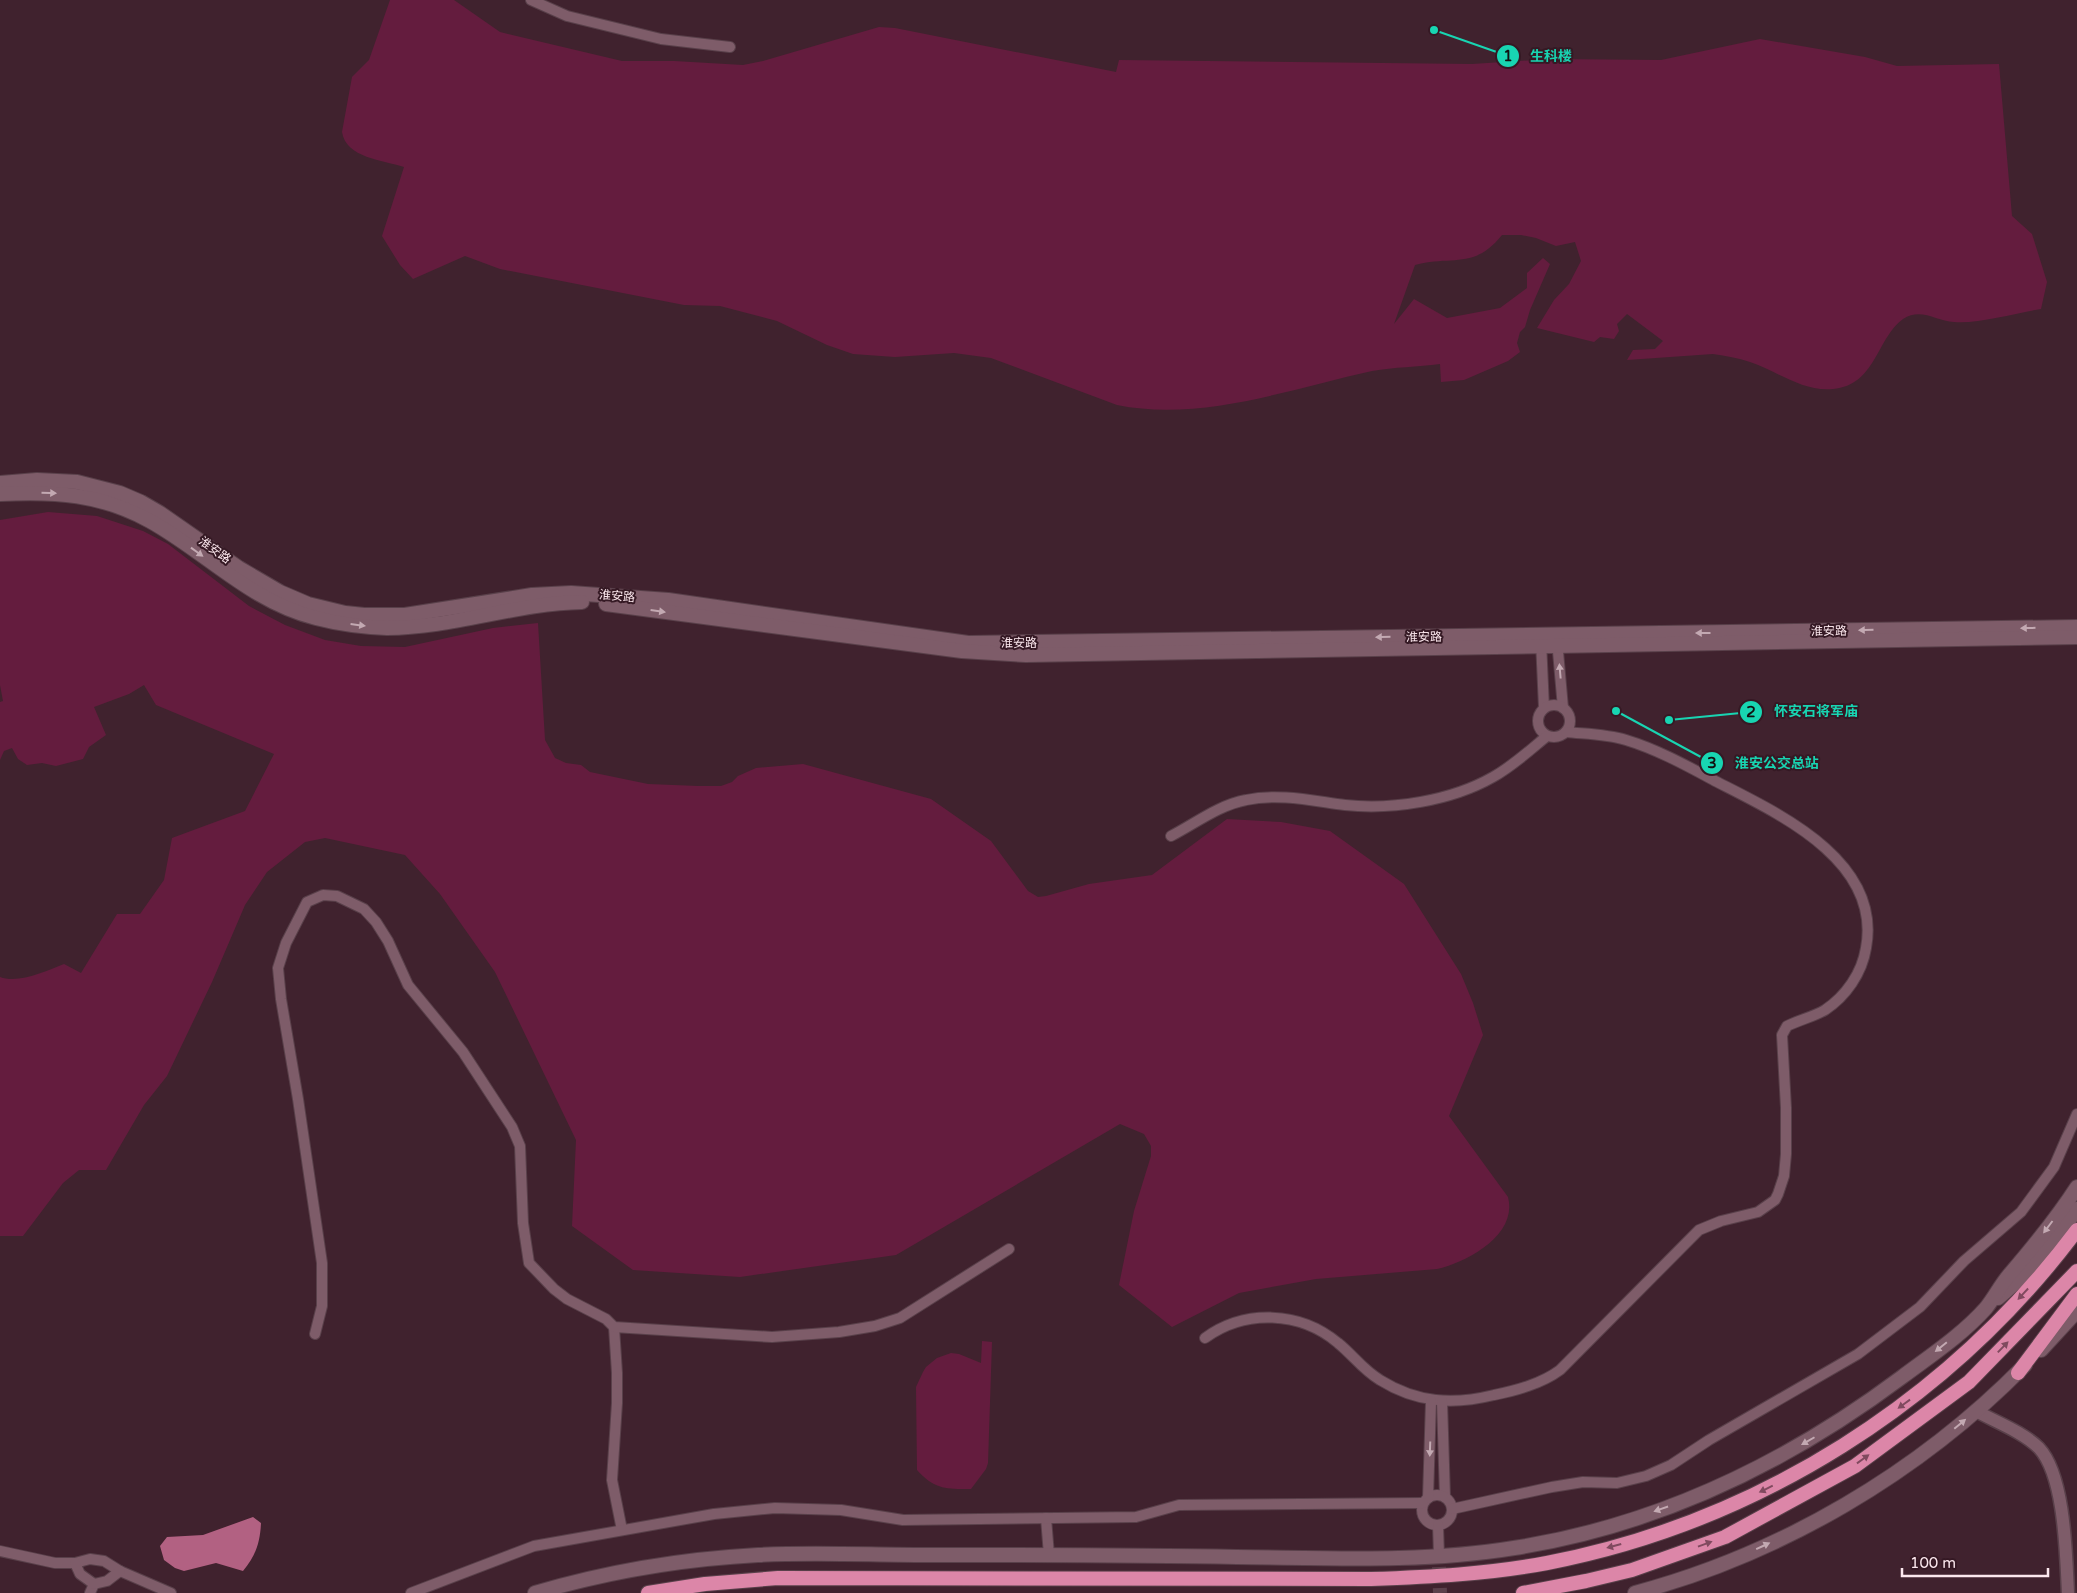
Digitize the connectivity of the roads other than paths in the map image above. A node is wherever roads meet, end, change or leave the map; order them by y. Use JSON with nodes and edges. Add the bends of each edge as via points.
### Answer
{"nodes":[{"id":1,"x":531,"y":0,"type":"edge"},
{"id":2,"x":730,"y":47,"type":"dead end"},
{"id":3,"x":0,"y":483,"type":"edge"},
{"id":4,"x":0,"y":494,"type":"edge"},
{"id":5,"x":2077,"y":627,"type":"edge"},
{"id":6,"x":2077,"y":638,"type":"edge"},
{"id":7,"x":1541,"y":640,"type":"junction"},
{"id":8,"x":1557,"y":640,"type":"junction"},
{"id":9,"x":1544,"y":708,"type":"junction"},
{"id":10,"x":1563,"y":708,"type":"junction"},
{"id":11,"x":1566,"y":732,"type":"junction"},
{"id":12,"x":1547,"y":736,"type":"junction"},
{"id":13,"x":1171,"y":836,"type":"dead end"},
{"id":14,"x":2077,"y":1114,"type":"edge"},
{"id":15,"x":2077,"y":1187,"type":"edge"},
{"id":16,"x":2077,"y":1209,"type":"edge"},
{"id":17,"x":2077,"y":1230,"type":"edge"},
{"id":18,"x":1009,"y":1249,"type":"dead end"},
{"id":19,"x":2077,"y":1271,"type":"edge"},
{"id":20,"x":2077,"y":1294,"type":"edge"},
{"id":21,"x":1985,"y":1309,"type":"junction"},
{"id":22,"x":2077,"y":1311,"type":"edge"},
{"id":23,"x":614,"y":1327,"type":"junction"},
{"id":24,"x":315,"y":1334,"type":"dead end"},
{"id":25,"x":1205,"y":1338,"type":"dead end"},
{"id":26,"x":2018,"y":1373,"type":"junction"},
{"id":27,"x":1431,"y":1401,"type":"junction"},
{"id":28,"x":1442,"y":1401,"type":"junction"},
{"id":29,"x":1976,"y":1411,"type":"junction"},
{"id":30,"x":1445,"y":1497,"type":"junction"},
{"id":31,"x":1426,"y":1501,"type":"junction"},
{"id":32,"x":1452,"y":1509,"type":"junction"},
{"id":33,"x":1046,"y":1518,"type":"junction"},
{"id":34,"x":1438,"y":1525,"type":"junction"},
{"id":35,"x":622,"y":1530,"type":"junction"},
{"id":36,"x":0,"y":1552,"type":"edge"},
{"id":37,"x":1049,"y":1555,"type":"junction"},
{"id":38,"x":1439,"y":1562,"type":"junction"},
{"id":39,"x":75,"y":1564,"type":"junction"},
{"id":40,"x":120,"y":1571,"type":"junction"},
{"id":41,"x":92,"y":1588,"type":"edge"},
{"id":42,"x":171,"y":1593,"type":"edge"},
{"id":43,"x":411,"y":1593,"type":"edge"},
{"id":44,"x":535,"y":1593,"type":"edge"},
{"id":45,"x":648,"y":1593,"type":"edge"},
{"id":46,"x":1523,"y":1593,"type":"edge"},
{"id":47,"x":1635,"y":1593,"type":"edge"},
{"id":48,"x":2068,"y":1593,"type":"edge"}],
"edges":[{"from":1,"to":2,"type":"street","via":[[567,16],[623,30]]},
{"from":7,"to":3,"type":"main road","name":"淮安路","one_way":true,"via":[[968,643],[668,600],[572,592],[405,615],[364,615],[308,604],[280,592],[160,513],[120,493],[70,482]]},
{"from":4,"to":7,"type":"main road","name":"淮安路","one_way":true,"via":[[65,493],[119,506],[151,522],[234,579],[283,606],[315,618],[366,626],[388,628],[429,624],[535,605],[581,602],[962,652],[1026,655]]},
{"from":5,"to":8,"type":"main road","name":"淮安路","one_way":true},
{"from":6,"to":8,"type":"main road","name":"淮安路"},
{"from":7,"to":8,"type":"main road","name":"淮安路"},
{"from":7,"to":9,"type":"street"},
{"from":10,"to":8,"type":"street","one_way":true},
{"from":9,"to":10,"type":"street","via":[[1553,705]]},
{"from":9,"to":12,"type":"street","via":[[1538,723]]},
{"from":10,"to":11,"type":"street","via":[[1570,722]]},
{"from":11,"to":12,"type":"street","via":[[1558,737]]},
{"from":11,"to":28,"type":"street","via":[[1616,737],[1646,746],[1800,826],[1830,852],[1851,879],[1862,901],[1869,927],[1868,939],[1862,965],[1852,983],[1827,1008],[1787,1026],[1782,1032],[1786,1154],[1784,1176],[1775,1200],[1758,1212],[1699,1230],[1552,1376],[1542,1382],[1484,1398]]},
{"from":12,"to":13,"type":"street","via":[[1514,764],[1452,795],[1432,800],[1358,806],[1281,797],[1247,799],[1219,809]]},
{"from":14,"to":32,"type":"street","via":[[2054,1167],[2021,1212],[1964,1261],[1920,1307],[1858,1354],[1677,1462],[1646,1476],[1617,1483],[1583,1482],[1552,1487]]},
{"from":15,"to":21,"type":"main road","one_way":true},
{"from":16,"to":21,"type":"main road","via":[[2039,1258],[2011,1288]]},
{"from":17,"to":45,"type":"highway","one_way":true,"via":[[2043,1273],[1986,1334],[1907,1402],[1851,1442],[1793,1475],[1693,1522],[1589,1553],[1501,1570],[1405,1578],[778,1578]]},
{"from":18,"to":23,"type":"street","via":[[900,1318],[876,1326],[772,1337]]},
{"from":46,"to":19,"type":"highway","one_way":true,"via":[[1632,1570],[1725,1537],[1855,1466],[1968,1382]]},
{"from":20,"to":26,"type":"highway"},
{"from":21,"to":38,"type":"main road","one_way":true,"via":[[1940,1348],[1862,1406],[1796,1448],[1730,1482],[1649,1514],[1569,1538]]},
{"from":22,"to":26,"type":"main road"},
{"from":23,"to":24,"type":"street","via":[[567,1299],[529,1263],[523,1224],[520,1146],[512,1127],[463,1052],[408,985],[376,922],[364,909],[337,896],[323,895],[307,902],[286,943],[278,968],[322,1263],[322,1306]]},
{"from":23,"to":35,"type":"street","via":[[617,1396],[612,1480]]},
{"from":25,"to":27,"type":"street","via":[[1216,1330],[1246,1319],[1292,1319],[1326,1334],[1380,1380]]},
{"from":26,"to":29,"type":"main road"},
{"from":27,"to":28,"type":"street"},
{"from":27,"to":31,"type":"street","one_way":true},
{"from":28,"to":30,"type":"street"},
{"from":47,"to":29,"type":"main road","one_way":true,"via":[[1715,1567],[1822,1517],[1904,1468]]},
{"from":29,"to":48,"type":"street","via":[[2028,1440],[2049,1463],[2056,1482]]},
{"from":30,"to":31,"type":"street","via":[[1436,1495]]},
{"from":30,"to":32,"type":"street"},
{"from":31,"to":33,"type":"street","via":[[1179,1505],[1136,1517]]},
{"from":31,"to":34,"type":"street","via":[[1422,1509],[1424,1518]]},
{"from":32,"to":34,"type":"street","via":[[1447,1522]]},
{"from":33,"to":35,"type":"street","via":[[903,1520],[841,1510],[775,1508],[714,1514]]},
{"from":33,"to":37,"type":"street"},
{"from":34,"to":38,"type":"street"},
{"from":35,"to":43,"type":"street","via":[[534,1546]]},
{"from":36,"to":39,"type":"street"},
{"from":37,"to":38,"type":"main road"},
{"from":37,"to":44,"type":"main road","via":[[746,1556],[632,1571]]},
{"from":39,"to":40,"type":"street","via":[[84,1559],[95,1559]]},
{"from":39,"to":41,"type":"street"},
{"from":40,"to":41,"type":"street"},
{"from":40,"to":42,"type":"street"}]}
